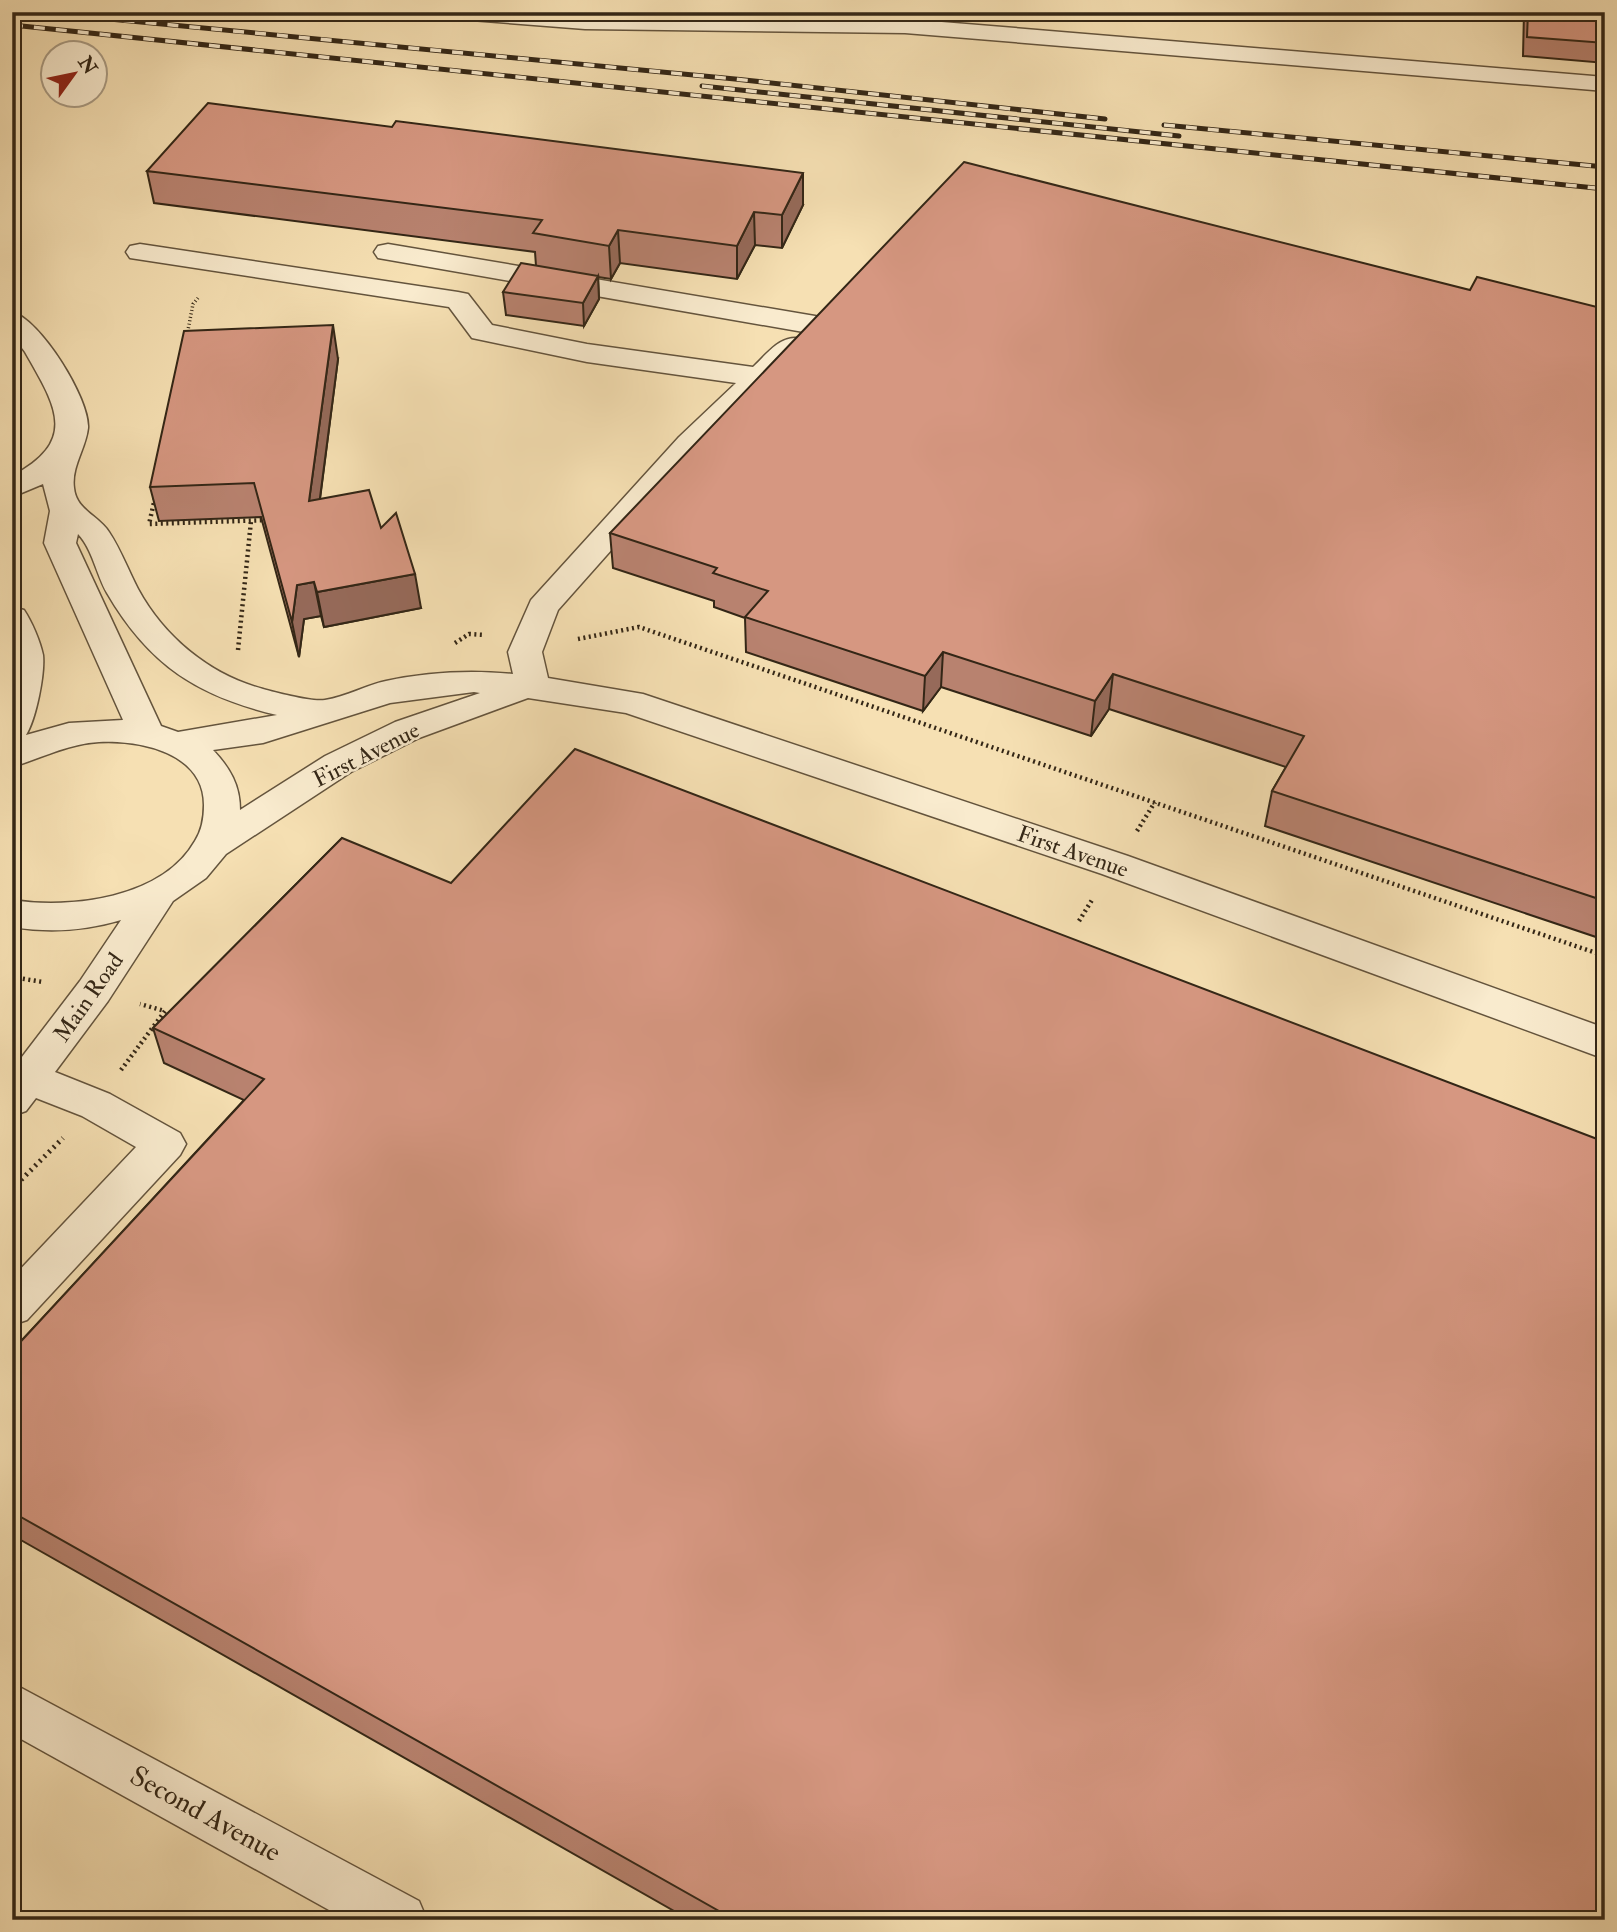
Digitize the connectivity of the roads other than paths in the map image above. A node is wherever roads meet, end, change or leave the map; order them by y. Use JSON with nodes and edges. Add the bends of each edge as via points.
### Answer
{"nodes":[{"id":1,"x":458,"y":12,"type":"edge"},
{"id":2,"x":1605,"y":85,"type":"edge"},
{"id":3,"x":139,"y":252,"type":"dead end"},
{"id":4,"x":388,"y":252,"type":"dead end"},
{"id":5,"x":12,"y":321,"type":"edge"},
{"id":6,"x":760,"y":377,"type":"junction"},
{"id":7,"x":70,"y":446,"type":"junction"},
{"id":8,"x":12,"y":488,"type":"edge"},
{"id":9,"x":66,"y":511,"type":"junction"},
{"id":10,"x":12,"y":617,"type":"edge"},
{"id":11,"x":16,"y":687,"type":"edge"},
{"id":12,"x":533,"y":687,"type":"junction"},
{"id":13,"x":326,"y":710,"type":"junction"},
{"id":14,"x":12,"y":730,"type":"edge"},
{"id":15,"x":164,"y":739,"type":"junction"},
{"id":16,"x":12,"y":755,"type":"edge"},
{"id":17,"x":211,"y":846,"type":"junction"},
{"id":18,"x":159,"y":892,"type":"junction"},
{"id":19,"x":12,"y":913,"type":"edge"},
{"id":20,"x":1605,"y":1044,"type":"edge"},
{"id":21,"x":21,"y":1089,"type":"edge"},
{"id":22,"x":12,"y":1307,"type":"edge"},
{"id":23,"x":12,"y":1707,"type":"edge"},
{"id":24,"x":400,"y":1920,"type":"edge"}],
"edges":[{"from":1,"to":2,"type":"street","via":[[584,22],[905,26]]},
{"from":3,"to":6,"type":"street","via":[[458,300],[482,332],[587,353]]},
{"from":4,"to":6,"type":"street","via":[[824,315]]},
{"from":5,"to":7,"type":"street","via":[[34,342],[66,401],[73,421]]},
{"from":6,"to":12,"type":"street","via":[[690,443],[543,607],[525,652]]},
{"from":7,"to":8,"type":"street","via":[[44,470]]},
{"from":7,"to":9,"type":"street","via":[[58,489]]},
{"from":9,"to":13,"type":"street","via":[[94,532],[121,590],[153,638],[205,680],[270,705]]},
{"from":9,"to":15,"type":"street","via":[[60,543],[132,705]]},
{"from":10,"to":11,"type":"street","via":[[26,656]]},
{"from":11,"to":14,"type":"street","via":[[18,716]]},
{"from":12,"to":13,"type":"street","name":"First Avenue","via":[[474,681],[387,692]]},
{"from":12,"to":17,"type":"street","name":"First Avenue","via":[[407,730],[338,764]]},
{"from":12,"to":20,"type":"street","name":"First Avenue","via":[[631,702],[1115,865]]},
{"from":13,"to":15,"type":"street","name":"First Avenue","via":[[263,731]]},
{"from":15,"to":16,"type":"street","name":"First Avenue","via":[[127,730],[78,732]]},
{"from":15,"to":17,"type":"street","via":[[207,763],[222,789],[222,820]]},
{"from":17,"to":18,"type":"street","via":[[191,869]]},
{"from":18,"to":19,"type":"street","via":[[120,909],[76,918]]},
{"from":18,"to":21,"type":"street","name":"Main Road","via":[[94,991]]},
{"from":21,"to":22,"type":"street","via":[[96,1105],[165,1144]]},
{"from":23,"to":24,"type":"street","name":"Second Avenue"}]}
